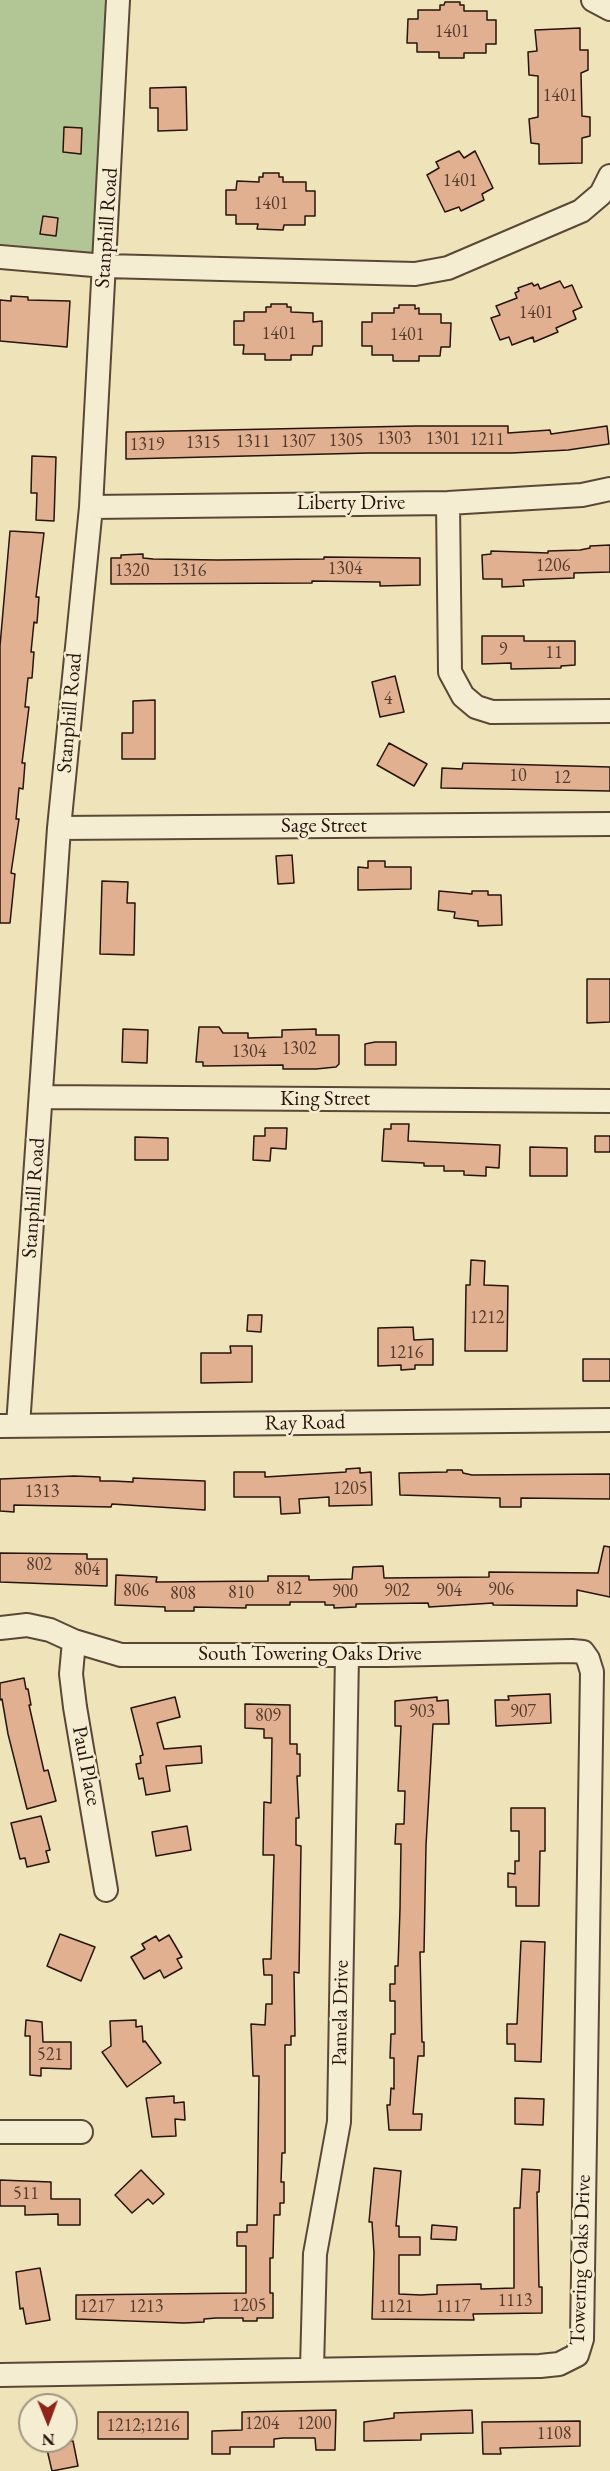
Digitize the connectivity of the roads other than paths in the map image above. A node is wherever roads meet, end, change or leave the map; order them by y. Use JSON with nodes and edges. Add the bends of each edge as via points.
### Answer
{"nodes":[{"id":1,"x":118,"y":0,"type":"edge"},
{"id":2,"x":593,"y":0,"type":"edge"},
{"id":3,"x":610,"y":9,"type":"edge"},
{"id":4,"x":610,"y":177,"type":"edge"},
{"id":5,"x":0,"y":257,"type":"edge"},
{"id":6,"x":105,"y":266,"type":"junction"},
{"id":7,"x":610,"y":489,"type":"edge"},
{"id":8,"x":448,"y":503,"type":"junction"},
{"id":9,"x":91,"y":507,"type":"junction"},
{"id":10,"x":610,"y":711,"type":"edge"},
{"id":11,"x":599,"y":824,"type":"edge"},
{"id":12,"x":59,"y":828,"type":"junction"},
{"id":13,"x":41,"y":1097,"type":"junction"},
{"id":14,"x":610,"y":1101,"type":"edge"},
{"id":15,"x":610,"y":1420,"type":"edge"},
{"id":16,"x":9,"y":1426,"type":"edge"},
{"id":17,"x":0,"y":1628,"type":"edge"},
{"id":18,"x":74,"y":1641,"type":"junction"},
{"id":19,"x":347,"y":1655,"type":"junction"},
{"id":20,"x":592,"y":1693,"type":"joint"},
{"id":21,"x":106,"y":1890,"type":"dead end"},
{"id":22,"x":0,"y":2132,"type":"edge"},
{"id":23,"x":81,"y":2132,"type":"dead end"},
{"id":24,"x":312,"y":2368,"type":"junction"},
{"id":25,"x":0,"y":2375,"type":"edge"}],
"edges":[{"from":1,"to":6,"type":"street","name":"Stanphill Road"},
{"from":2,"to":3,"type":"street"},
{"from":4,"to":6,"type":"street","via":[[601,194],[581,211],[448,268],[426,272]]},
{"from":5,"to":6,"type":"street"},
{"from":6,"to":9,"type":"street","name":"Stanphill Road"},
{"from":7,"to":8,"type":"street","name":"Liberty Drive","via":[[582,495]]},
{"from":8,"to":9,"type":"street","name":"Liberty Drive"},
{"from":8,"to":10,"type":"street","via":[[450,672],[463,696],[492,712]]},
{"from":9,"to":12,"type":"street","name":"Stanphill Road"},
{"from":11,"to":12,"type":"street","name":"Sage Street"},
{"from":12,"to":13,"type":"street","name":"Stanphill Road"},
{"from":13,"to":14,"type":"street","name":"King Street"},
{"from":13,"to":16,"type":"street","name":"Stanphill Road"},
{"from":15,"to":16,"type":"street","name":"Ray Road"},
{"from":17,"to":18,"type":"street","name":"South Towering Oaks Drive","via":[[27,1625],[50,1629]]},
{"from":18,"to":19,"type":"street","name":"South Towering Oaks Drive","via":[[121,1655]]},
{"from":18,"to":21,"type":"street","name":"Paul Place","via":[[71,1674],[75,1707]]},
{"from":19,"to":20,"type":"street","name":"South Towering Oaks Drive","via":[[583,1652],[592,1672]]},
{"from":19,"to":24,"type":"street","name":"Pamela Drive","via":[[339,2122],[315,2254]]},
{"from":20,"to":24,"type":"street","name":"Towering Oaks Drive","via":[[581,2348],[573,2359],[540,2366]]},
{"from":22,"to":23,"type":"street"},
{"from":24,"to":25,"type":"street","name":"Towering Oaks Drive"}]}
